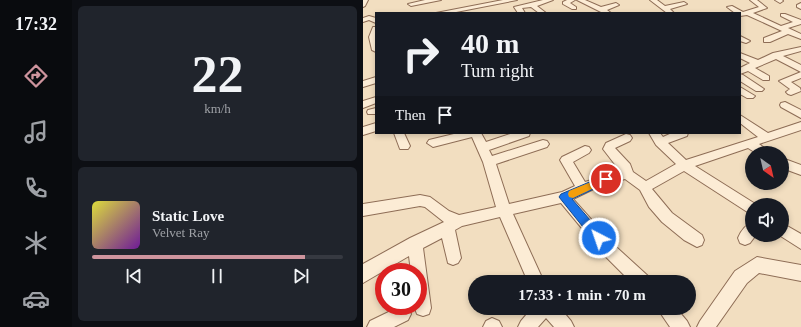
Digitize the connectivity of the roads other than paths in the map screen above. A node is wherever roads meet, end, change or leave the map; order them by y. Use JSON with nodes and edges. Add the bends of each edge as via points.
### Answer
{"nodes":[{"id":1,"x":438,"y":0,"type":"edge"},
{"id":2,"x":513,"y":0,"type":"edge"},
{"id":3,"x":550,"y":0,"type":"edge"},
{"id":4,"x":572,"y":0,"type":"edge"},
{"id":5,"x":580,"y":0,"type":"edge"},
{"id":6,"x":653,"y":0,"type":"edge"},
{"id":7,"x":753,"y":0,"type":"edge"},
{"id":8,"x":491,"y":2,"type":"edge"},
{"id":9,"x":411,"y":4,"type":"dead end"},
{"id":10,"x":684,"y":4,"type":"dead end"},
{"id":11,"x":532,"y":5,"type":"junction"},
{"id":12,"x":616,"y":5,"type":"dead end"},
{"id":13,"x":729,"y":7,"type":"dead end"},
{"id":14,"x":574,"y":8,"type":"dead end"},
{"id":15,"x":664,"y":8,"type":"junction"},
{"id":16,"x":602,"y":9,"type":"junction"},
{"id":17,"x":363,"y":10,"type":"edge"},
{"id":18,"x":449,"y":10,"type":"edge"},
{"id":19,"x":520,"y":12,"type":"edge"},
{"id":20,"x":542,"y":12,"type":"edge"},
{"id":21,"x":606,"y":12,"type":"edge"},
{"id":22,"x":670,"y":12,"type":"edge"},
{"id":23,"x":739,"y":12,"type":"edge"},
{"id":24,"x":743,"y":14,"type":"edge"},
{"id":25,"x":783,"y":15,"type":"dead end"},
{"id":26,"x":369,"y":20,"type":"edge"},
{"id":27,"x":799,"y":22,"type":"edge"},
{"id":28,"x":785,"y":29,"type":"junction"},
{"id":29,"x":375,"y":32,"type":"edge"},
{"id":30,"x":801,"y":37,"type":"edge"},
{"id":31,"x":767,"y":40,"type":"dead end"},
{"id":32,"x":375,"y":46,"type":"edge"},
{"id":33,"x":801,"y":49,"type":"edge"},
{"id":34,"x":776,"y":55,"type":"junction"},
{"id":35,"x":741,"y":56,"type":"edge"},
{"id":36,"x":748,"y":67,"type":"edge"},
{"id":37,"x":801,"y":69,"type":"edge"},
{"id":38,"x":801,"y":76,"type":"edge"},
{"id":39,"x":741,"y":77,"type":"edge"},
{"id":40,"x":766,"y":78,"type":"dead end"},
{"id":41,"x":375,"y":80,"type":"edge"},
{"id":42,"x":363,"y":84,"type":"edge"},
{"id":43,"x":759,"y":89,"type":"dead end"},
{"id":44,"x":741,"y":91,"type":"edge"},
{"id":45,"x":791,"y":92,"type":"dead end"},
{"id":46,"x":750,"y":96,"type":"dead end"},
{"id":47,"x":375,"y":100,"type":"edge"},
{"id":48,"x":363,"y":104,"type":"edge"},
{"id":49,"x":785,"y":105,"type":"dead end"},
{"id":50,"x":801,"y":116,"type":"edge"},
{"id":51,"x":741,"y":119,"type":"edge"},
{"id":52,"x":801,"y":126,"type":"edge"},
{"id":53,"x":375,"y":127,"type":"edge"},
{"id":54,"x":363,"y":131,"type":"edge"},
{"id":55,"x":399,"y":134,"type":"edge"},
{"id":56,"x":470,"y":134,"type":"edge"},
{"id":57,"x":475,"y":134,"type":"edge"},
{"id":58,"x":522,"y":134,"type":"edge"},
{"id":59,"x":678,"y":134,"type":"edge"},
{"id":60,"x":626,"y":138,"type":"dead end"},
{"id":61,"x":657,"y":138,"type":"edge"},
{"id":62,"x":767,"y":138,"type":"junction"},
{"id":63,"x":433,"y":143,"type":"dead end"},
{"id":64,"x":748,"y":143,"type":"junction"},
{"id":65,"x":543,"y":144,"type":"dead end"},
{"id":66,"x":404,"y":146,"type":"dead end"},
{"id":67,"x":753,"y":146,"type":"edge"},
{"id":68,"x":482,"y":148,"type":"junction"},
{"id":69,"x":585,"y":150,"type":"dead end"},
{"id":70,"x":489,"y":162,"type":"junction"},
{"id":71,"x":685,"y":165,"type":"junction"},
{"id":72,"x":789,"y":166,"type":"edge"},
{"id":73,"x":801,"y":170,"type":"edge"},
{"id":74,"x":627,"y":174,"type":"junction"},
{"id":75,"x":645,"y":187,"type":"junction"},
{"id":76,"x":583,"y":189,"type":"junction"},
{"id":77,"x":564,"y":197,"type":"junction"},
{"id":78,"x":745,"y":204,"type":"edge"},
{"id":79,"x":363,"y":210,"type":"edge"},
{"id":80,"x":504,"y":210,"type":"junction"},
{"id":81,"x":453,"y":224,"type":"junction"},
{"id":82,"x":789,"y":234,"type":"edge"},
{"id":83,"x":697,"y":240,"type":"dead end"},
{"id":84,"x":801,"y":242,"type":"edge"},
{"id":85,"x":415,"y":244,"type":"junction"},
{"id":86,"x":453,"y":258,"type":"dead end"},
{"id":87,"x":417,"y":263,"type":"edge"},
{"id":88,"x":801,"y":273,"type":"edge"},
{"id":89,"x":363,"y":275,"type":"edge"},
{"id":90,"x":532,"y":275,"type":"edge"},
{"id":91,"x":635,"y":275,"type":"edge"},
{"id":92,"x":400,"y":315,"type":"edge"},
{"id":93,"x":537,"y":315,"type":"edge"},
{"id":94,"x":555,"y":315,"type":"edge"},
{"id":95,"x":671,"y":315,"type":"edge"},
{"id":96,"x":376,"y":327,"type":"edge"},
{"id":97,"x":527,"y":327,"type":"edge"},
{"id":98,"x":565,"y":327,"type":"edge"},
{"id":99,"x":681,"y":327,"type":"edge"},
{"id":100,"x":706,"y":327,"type":"edge"}],
"edges":[{"from":1,"to":9,"type":"street"},
{"from":2,"to":8,"type":"street"},
{"from":3,"to":11,"type":"street"},
{"from":4,"to":14,"type":"street","via":[[565,3]]},
{"from":5,"to":16,"type":"street"},
{"from":6,"to":15,"type":"street"},
{"from":7,"to":24,"type":"street","via":[[764,8]]},
{"from":8,"to":18,"type":"street"},
{"from":10,"to":15,"type":"street"},
{"from":11,"to":19,"type":"street","via":[[517,7]]},
{"from":11,"to":20,"type":"street"},
{"from":12,"to":16,"type":"street"},
{"from":13,"to":23,"type":"street"},
{"from":15,"to":22,"type":"street"},
{"from":16,"to":21,"type":"street"},
{"from":17,"to":26,"type":"street"},
{"from":24,"to":28,"type":"street"},
{"from":25,"to":27,"type":"street"},
{"from":27,"to":28,"type":"street"},
{"from":28,"to":30,"type":"street"},
{"from":28,"to":31,"type":"street"},
{"from":29,"to":32,"type":"street"},
{"from":33,"to":34,"type":"street"},
{"from":34,"to":36,"type":"street"},
{"from":34,"to":37,"type":"street"},
{"from":35,"to":36,"type":"street"},
{"from":36,"to":40,"type":"street"},
{"from":38,"to":45,"type":"street","via":[[784,81],[797,90]]},
{"from":39,"to":43,"type":"street"},
{"from":41,"to":42,"type":"street"},
{"from":44,"to":46,"type":"street"},
{"from":47,"to":48,"type":"street"},
{"from":49,"to":50,"type":"street"},
{"from":51,"to":62,"type":"street"},
{"from":52,"to":62,"type":"street"},
{"from":53,"to":54,"type":"street"},
{"from":55,"to":66,"type":"street"},
{"from":56,"to":63,"type":"street"},
{"from":57,"to":68,"type":"street"},
{"from":58,"to":68,"type":"street"},
{"from":59,"to":61,"type":"street"},
{"from":60,"to":74,"type":"street","via":[[609,149],[626,167]]},
{"from":61,"to":71,"type":"street"},
{"from":62,"to":64,"type":"street"},
{"from":64,"to":67,"type":"street"},
{"from":64,"to":71,"type":"street"},
{"from":65,"to":70,"type":"street"},
{"from":68,"to":70,"type":"street"},
{"from":69,"to":76,"type":"street","via":[[566,160]]},
{"from":70,"to":80,"type":"street"},
{"from":71,"to":75,"type":"street"},
{"from":71,"to":78,"type":"street"},
{"from":72,"to":73,"type":"street"},
{"from":74,"to":75,"type":"street"},
{"from":74,"to":76,"type":"street","via":[[609,178]]},
{"from":75,"to":83,"type":"street","via":[[649,196],[677,227]]},
{"from":76,"to":77,"type":"street"},
{"from":77,"to":80,"type":"street"},
{"from":77,"to":91,"type":"street","via":[[609,250]]},
{"from":79,"to":81,"type":"street","via":[[424,201]]},
{"from":80,"to":81,"type":"street"},
{"from":80,"to":90,"type":"street"},
{"from":81,"to":85,"type":"street"},
{"from":81,"to":86,"type":"street"},
{"from":82,"to":84,"type":"street"},
{"from":85,"to":87,"type":"street"},
{"from":85,"to":89,"type":"street"},
{"from":88,"to":100,"type":"street","via":[[757,265],[741,277]]},
{"from":92,"to":96,"type":"street"},
{"from":93,"to":97,"type":"street"},
{"from":94,"to":98,"type":"street"},
{"from":95,"to":99,"type":"street"}]}
